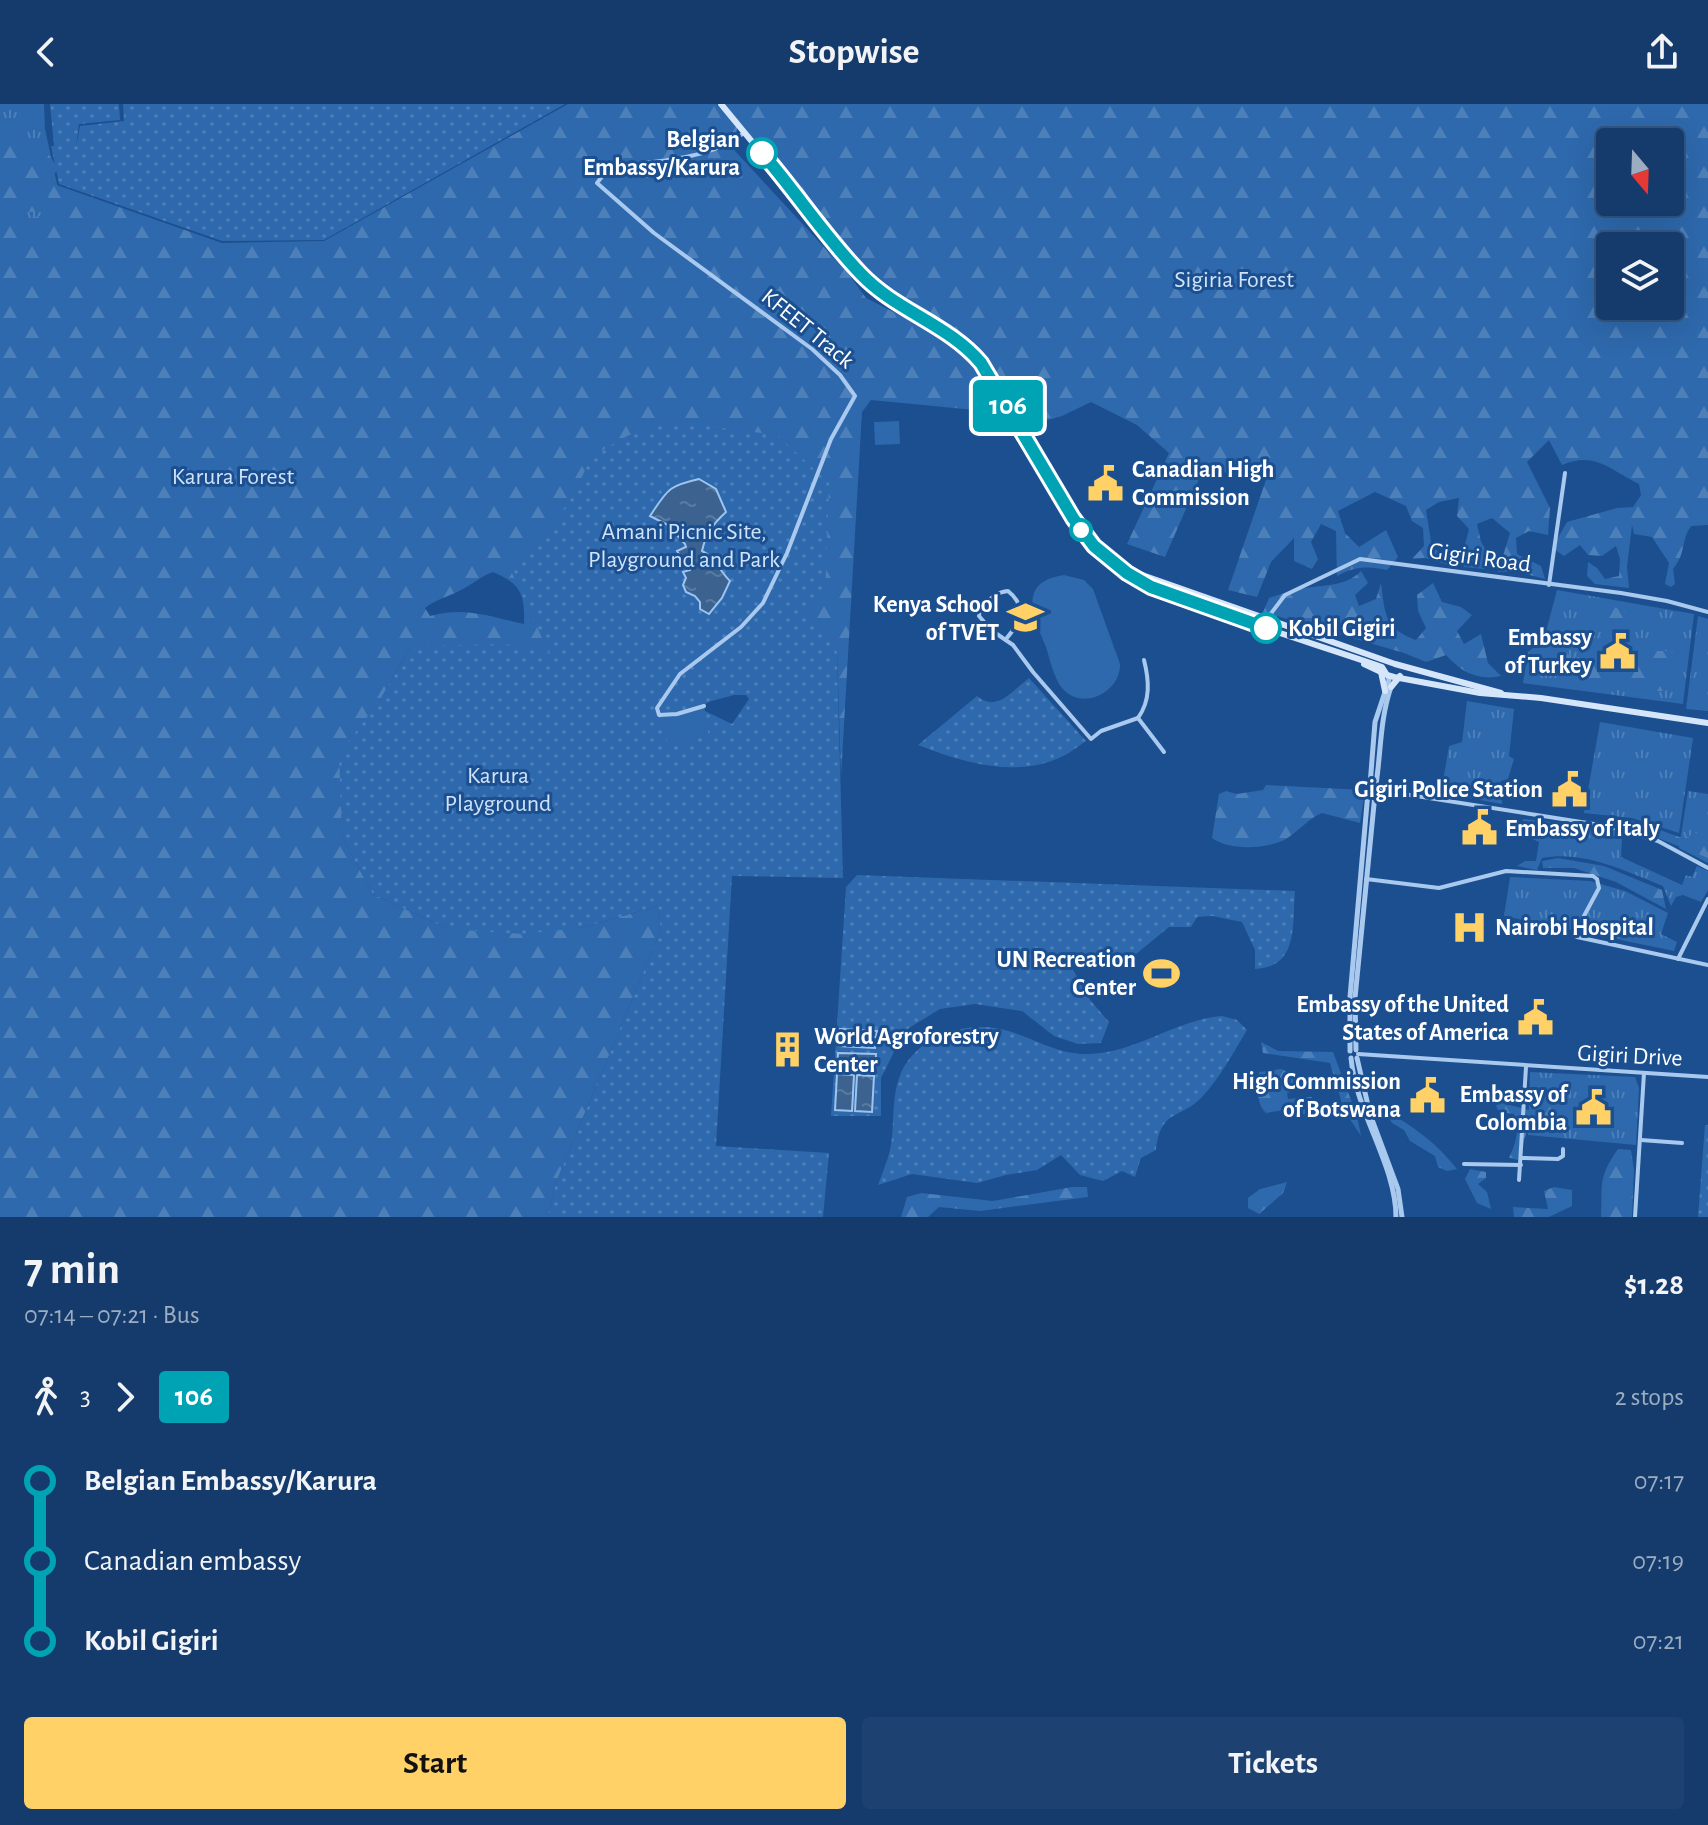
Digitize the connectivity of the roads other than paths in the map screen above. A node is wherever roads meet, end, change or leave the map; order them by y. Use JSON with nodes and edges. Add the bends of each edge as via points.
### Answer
{"nodes":[{"id":1,"x":721,"y":104,"type":"edge"},
{"id":2,"x":744,"y":133,"type":"junction"},
{"id":3,"x":1565,"y":473,"type":"dead end"},
{"id":4,"x":1121,"y":568,"type":"junction"},
{"id":5,"x":1549,"y":585,"type":"junction"},
{"id":6,"x":1708,"y":612,"type":"edge"},
{"id":7,"x":1266,"y":620,"type":"junction"},
{"id":8,"x":1256,"y":625,"type":"junction"},
{"id":9,"x":1270,"y":629,"type":"junction"},
{"id":10,"x":1287,"y":631,"type":"junction"},
{"id":11,"x":1006,"y":639,"type":"junction"},
{"id":12,"x":1339,"y":652,"type":"junction"},
{"id":13,"x":1144,"y":660,"type":"dead end"},
{"id":14,"x":1391,"y":663,"type":"junction"},
{"id":15,"x":1401,"y":666,"type":"junction"},
{"id":16,"x":1386,"y":672,"type":"junction"},
{"id":17,"x":1399,"y":677,"type":"junction"},
{"id":18,"x":1388,"y":689,"type":"junction"},
{"id":19,"x":1503,"y":694,"type":"junction"},
{"id":20,"x":704,"y":706,"type":"dead end"},
{"id":21,"x":1138,"y":718,"type":"junction"},
{"id":22,"x":1708,"y":723,"type":"edge"},
{"id":23,"x":1164,"y":752,"type":"dead end"},
{"id":24,"x":1374,"y":789,"type":"junction"},
{"id":25,"x":1708,"y":868,"type":"edge"},
{"id":26,"x":1366,"y":879,"type":"junction"},
{"id":27,"x":1708,"y":899,"type":"edge"},
{"id":28,"x":1584,"y":916,"type":"dead end"},
{"id":29,"x":1577,"y":937,"type":"dead end"},
{"id":30,"x":1678,"y":959,"type":"junction"},
{"id":31,"x":1708,"y":965,"type":"edge"},
{"id":32,"x":1354,"y":1054,"type":"junction"},
{"id":33,"x":1526,"y":1067,"type":"junction"},
{"id":34,"x":1644,"y":1073,"type":"junction"},
{"id":35,"x":1708,"y":1077,"type":"edge"},
{"id":36,"x":1640,"y":1140,"type":"junction"},
{"id":37,"x":1682,"y":1143,"type":"dead end"},
{"id":38,"x":1563,"y":1149,"type":"dead end"},
{"id":39,"x":1522,"y":1158,"type":"junction"},
{"id":40,"x":1464,"y":1164,"type":"dead end"},
{"id":41,"x":1521,"y":1165,"type":"junction"},
{"id":42,"x":1519,"y":1180,"type":"dead end"},
{"id":43,"x":1399,"y":1217,"type":"edge"},
{"id":44,"x":1635,"y":1217,"type":"edge"}],
"edges":[{"from":1,"to":2,"type":"main road"},
{"from":2,"to":4,"type":"main road","via":[[861,274],[901,307],[967,347],[981,363],[1073,518],[1094,546]]},
{"from":2,"to":20,"type":"street","name":"KFEET Track","via":[[695,156],[614,168],[597,183],[654,233],[812,349],[855,396],[831,439],[763,603],[680,674],[657,713]]},
{"from":3,"to":5,"type":"street"},
{"from":4,"to":7,"type":"main road"},
{"from":4,"to":8,"type":"main road","via":[[1151,587]]},
{"from":5,"to":6,"type":"street","name":"Gigiri Road"},
{"from":5,"to":7,"type":"street","name":"Gigiri Road","via":[[1360,559],[1285,595]]},
{"from":7,"to":8,"type":"street"},
{"from":7,"to":9,"type":"street"},
{"from":7,"to":10,"type":"main road"},
{"from":8,"to":9,"type":"main road"},
{"from":9,"to":10,"type":"main road"},
{"from":10,"to":12,"type":"main road"},
{"from":10,"to":14,"type":"main road"},
{"from":11,"to":11,"type":"street","via":[[1019,621],[1016,599],[1001,591],[980,608],[979,616]]},
{"from":11,"to":21,"type":"street","via":[[1091,739]]},
{"from":12,"to":16,"type":"main road"},
{"from":12,"to":18,"type":"main road","via":[[1381,672]]},
{"from":13,"to":21,"type":"street","via":[[1148,690]]},
{"from":14,"to":15,"type":"main road"},
{"from":14,"to":16,"type":"main road"},
{"from":15,"to":17,"type":"main road"},
{"from":15,"to":19,"type":"main road"},
{"from":16,"to":17,"type":"main road"},
{"from":16,"to":18,"type":"street"},
{"from":17,"to":18,"type":"main road"},
{"from":17,"to":19,"type":"main road"},
{"from":18,"to":24,"type":"street","via":[[1375,722]]},
{"from":19,"to":22,"type":"main road"},
{"from":21,"to":23,"type":"street"},
{"from":24,"to":25,"type":"street","via":[[1613,827],[1658,841]]},
{"from":24,"to":26,"type":"street"},
{"from":24,"to":32,"type":"street","via":[[1350,997]]},
{"from":26,"to":28,"type":"street","via":[[1439,888],[1506,871],[1593,876],[1599,888]]},
{"from":26,"to":32,"type":"street"},
{"from":27,"to":30,"type":"street"},
{"from":29,"to":30,"type":"street"},
{"from":30,"to":31,"type":"street"},
{"from":32,"to":33,"type":"street","name":"Gigiri Drive"},
{"from":32,"to":43,"type":"street","via":[[1360,1101]]},
{"from":33,"to":34,"type":"street","name":"Gigiri Drive"},
{"from":33,"to":39,"type":"street"},
{"from":34,"to":35,"type":"street","name":"Gigiri Drive"},
{"from":34,"to":36,"type":"street"},
{"from":36,"to":37,"type":"street"},
{"from":36,"to":44,"type":"street"},
{"from":38,"to":39,"type":"street","via":[[1558,1159]]},
{"from":39,"to":41,"type":"street"},
{"from":40,"to":41,"type":"street"},
{"from":41,"to":42,"type":"street"}]}
